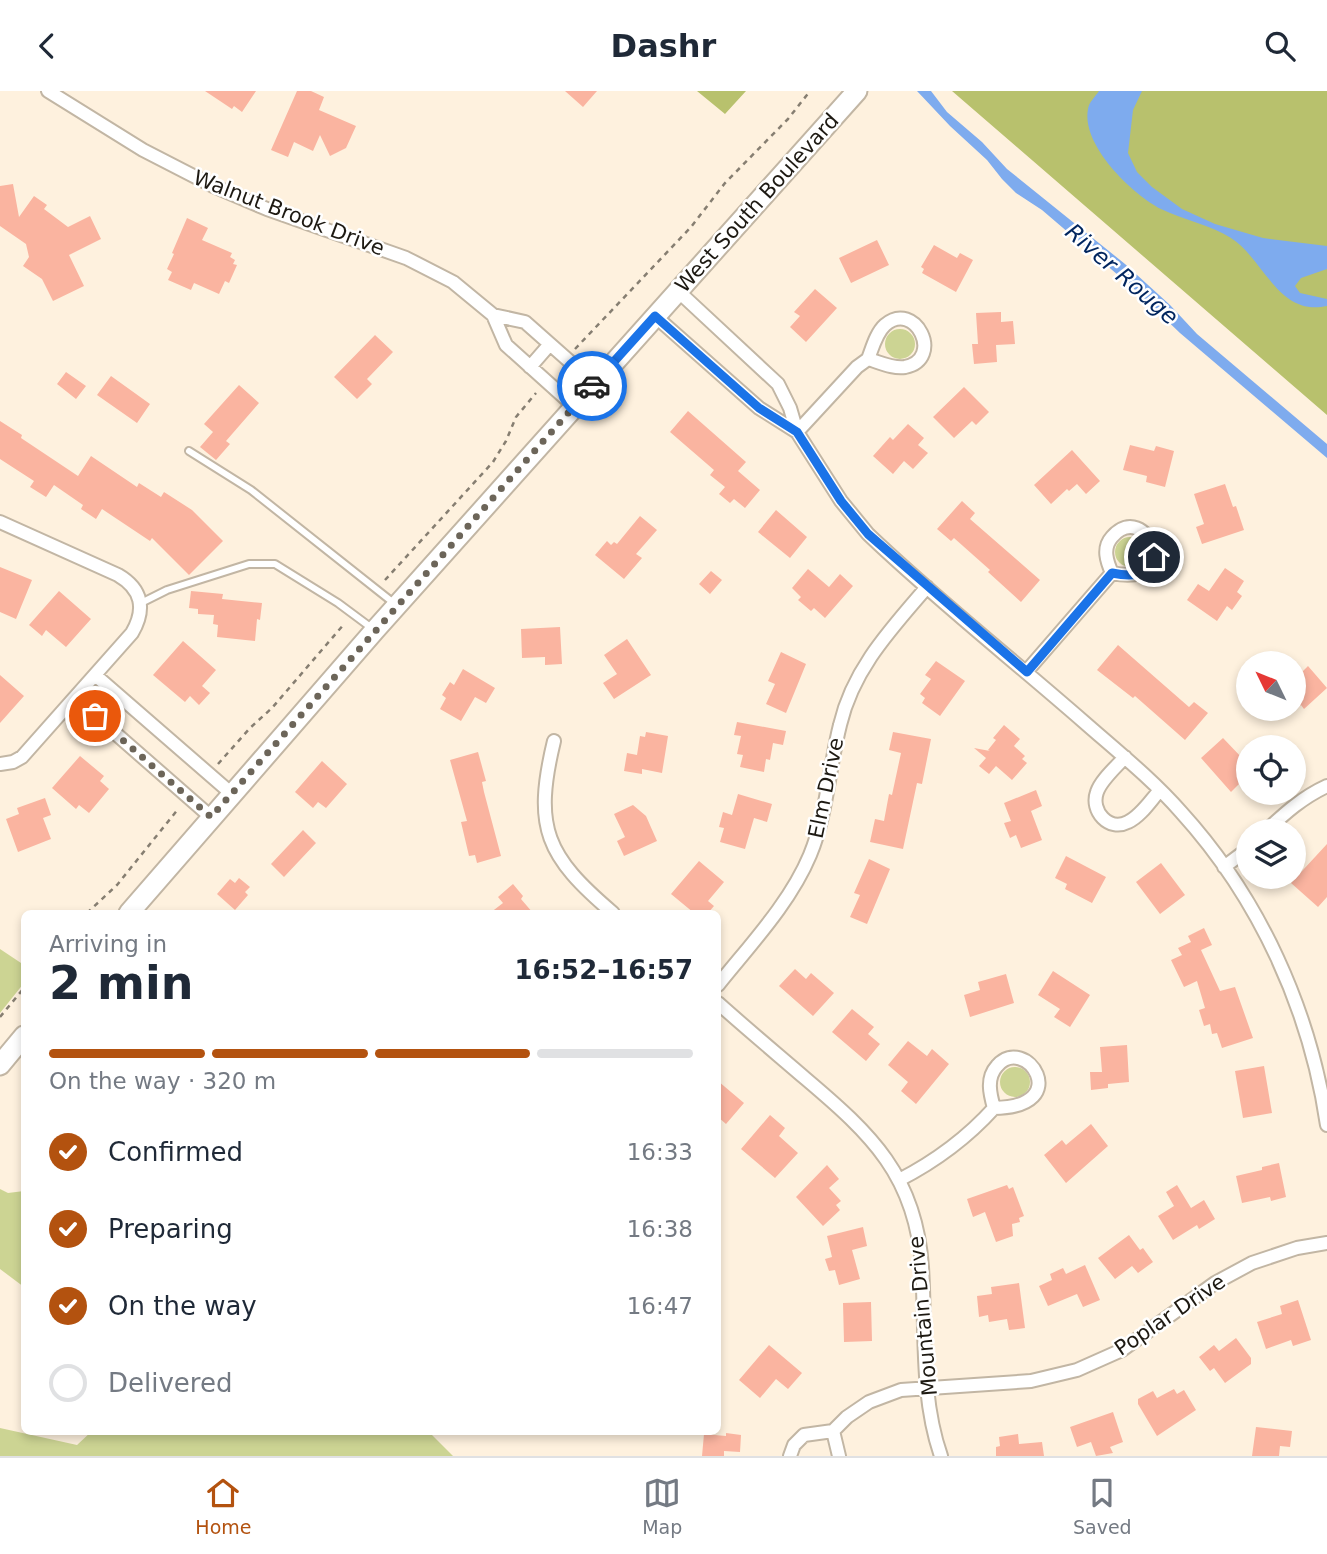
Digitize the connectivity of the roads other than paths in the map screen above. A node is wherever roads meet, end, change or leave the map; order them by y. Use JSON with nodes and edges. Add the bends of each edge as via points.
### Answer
{"nodes":[{"id":1,"x":48,"y":91,"type":"edge"},
{"id":2,"x":857,"y":91,"type":"edge"},
{"id":3,"x":678,"y":291,"type":"junction"},
{"id":4,"x":493,"y":316,"type":"junction"},
{"id":5,"x":655,"y":316,"type":"junction"},
{"id":6,"x":550,"y":344,"type":"junction"},
{"id":7,"x":867,"y":359,"type":"junction"},
{"id":8,"x":530,"y":367,"type":"junction"},
{"id":9,"x":594,"y":383,"type":"junction"},
{"id":10,"x":574,"y":407,"type":"junction"},
{"id":11,"x":797,"y":432,"type":"junction"},
{"id":12,"x":189,"y":451,"type":"dead end"},
{"id":13,"x":0,"y":521,"type":"edge"},
{"id":14,"x":1112,"y":573,"type":"junction"},
{"id":15,"x":927,"y":587,"type":"junction"},
{"id":16,"x":141,"y":603,"type":"junction"},
{"id":17,"x":397,"y":605,"type":"junction"},
{"id":18,"x":375,"y":630,"type":"junction"},
{"id":19,"x":1027,"y":672,"type":"junction"},
{"id":20,"x":95,"y":675,"type":"junction"},
{"id":21,"x":75,"y":698,"type":"junction"},
{"id":22,"x":554,"y":741,"type":"dead end"},
{"id":23,"x":1125,"y":757,"type":"junction"},
{"id":24,"x":0,"y":764,"type":"edge"},
{"id":25,"x":1327,"y":786,"type":"edge"},
{"id":26,"x":1160,"y":790,"type":"junction"},
{"id":27,"x":232,"y":794,"type":"junction"},
{"id":28,"x":211,"y":817,"type":"junction"},
{"id":29,"x":1279,"y":819,"type":"edge"},
{"id":30,"x":1236,"y":858,"type":"edge"},
{"id":31,"x":1224,"y":867,"type":"junction"},
{"id":32,"x":132,"y":910,"type":"edge"},
{"id":33,"x":609,"y":910,"type":"edge"},
{"id":34,"x":721,"y":981,"type":"edge"},
{"id":35,"x":721,"y":1006,"type":"edge"},
{"id":36,"x":21,"y":1040,"type":"edge"},
{"id":37,"x":0,"y":1065,"type":"edge"},
{"id":38,"x":994,"y":1108,"type":"junction"},
{"id":39,"x":1327,"y":1125,"type":"edge"},
{"id":40,"x":899,"y":1180,"type":"junction"},
{"id":41,"x":1327,"y":1243,"type":"edge"},
{"id":42,"x":928,"y":1387,"type":"junction"},
{"id":43,"x":833,"y":1431,"type":"junction"},
{"id":44,"x":790,"y":1456,"type":"edge"},
{"id":45,"x":839,"y":1456,"type":"edge"},
{"id":46,"x":941,"y":1456,"type":"edge"}],
"edges":[{"from":1,"to":4,"type":"street","name":"Walnut Brook Drive","via":[[213,186],[431,270],[462,288]]},
{"from":2,"to":3,"type":"main road","name":"West South Boulevard"},
{"from":3,"to":5,"type":"main road","name":"West South Boulevard"},
{"from":3,"to":11,"type":"street","via":[[778,384]]},
{"from":4,"to":6,"type":"street","name":"Walnut Brook Drive","via":[[525,322]]},
{"from":4,"to":8,"type":"street","name":"Walnut Brook Drive","via":[[506,345]]},
{"from":5,"to":9,"type":"main road","name":"West South Boulevard"},
{"from":5,"to":11,"type":"street","via":[[759,408]]},
{"from":6,"to":8,"type":"street"},
{"from":6,"to":9,"type":"street","name":"Walnut Brook Drive"},
{"from":7,"to":7,"type":"street","via":[[879,333],[890,322],[905,319],[923,334],[921,356],[909,366]]},
{"from":7,"to":11,"type":"street"},
{"from":8,"to":10,"type":"street","name":"Walnut Brook Drive"},
{"from":9,"to":10,"type":"main road","name":"West South Boulevard"},
{"from":10,"to":17,"type":"main road","name":"West South Boulevard"},
{"from":11,"to":15,"type":"street","via":[[853,518]]},
{"from":12,"to":17,"type":"lane","via":[[251,490]]},
{"from":13,"to":16,"type":"street","via":[[118,575],[134,587]]},
{"from":14,"to":14,"type":"street","via":[[1106,560],[1111,538],[1123,529],[1145,532],[1154,549],[1149,569],[1136,575]]},
{"from":14,"to":19,"type":"street"},
{"from":15,"to":19,"type":"street"},
{"from":15,"to":34,"type":"street","name":"Elm Drive","via":[[876,646],[854,685],[840,723],[818,833],[805,866]]},
{"from":16,"to":18,"type":"lane","via":[[167,590],[262,562],[275,564]]},
{"from":16,"to":20,"type":"street","via":[[132,633]]},
{"from":17,"to":18,"type":"main road","name":"West South Boulevard"},
{"from":18,"to":27,"type":"main road","name":"West South Boulevard"},
{"from":19,"to":23,"type":"street"},
{"from":20,"to":21,"type":"street"},
{"from":20,"to":27,"type":"street"},
{"from":21,"to":24,"type":"street","via":[[22,757]]},
{"from":21,"to":28,"type":"street"},
{"from":22,"to":33,"type":"street","via":[[544,802],[550,838],[565,868]]},
{"from":23,"to":26,"type":"street"},
{"from":23,"to":26,"type":"street","via":[[1096,793],[1101,817],[1114,824],[1129,822]]},
{"from":25,"to":29,"type":"street","via":[[1309,794]]},
{"from":26,"to":31,"type":"street"},
{"from":27,"to":28,"type":"main road","name":"West South Boulevard"},
{"from":28,"to":32,"type":"main road","name":"West South Boulevard"},
{"from":30,"to":31,"type":"street"},
{"from":31,"to":39,"type":"street","via":[[1287,979],[1310,1044]]},
{"from":35,"to":40,"type":"street","name":"Mountain Drive","via":[[856,1122]]},
{"from":36,"to":37,"type":"main road"},
{"from":38,"to":38,"type":"street","via":[[1019,1106],[1033,1097],[1039,1082],[1026,1061],[1007,1059],[995,1067],[990,1084]]},
{"from":38,"to":40,"type":"street","via":[[952,1148]]},
{"from":40,"to":42,"type":"street","name":"Mountain Drive","via":[[913,1215],[922,1263]]},
{"from":41,"to":42,"type":"street","name":"Poplar Drive","via":[[1275,1254],[1243,1268],[1122,1350],[1077,1370],[1031,1381]]},
{"from":42,"to":43,"type":"street","name":"Poplar Drive","via":[[880,1397]]},
{"from":42,"to":46,"type":"street","name":"Mountain Drive"},
{"from":43,"to":44,"type":"street","via":[[804,1435]]},
{"from":43,"to":45,"type":"street"}]}
